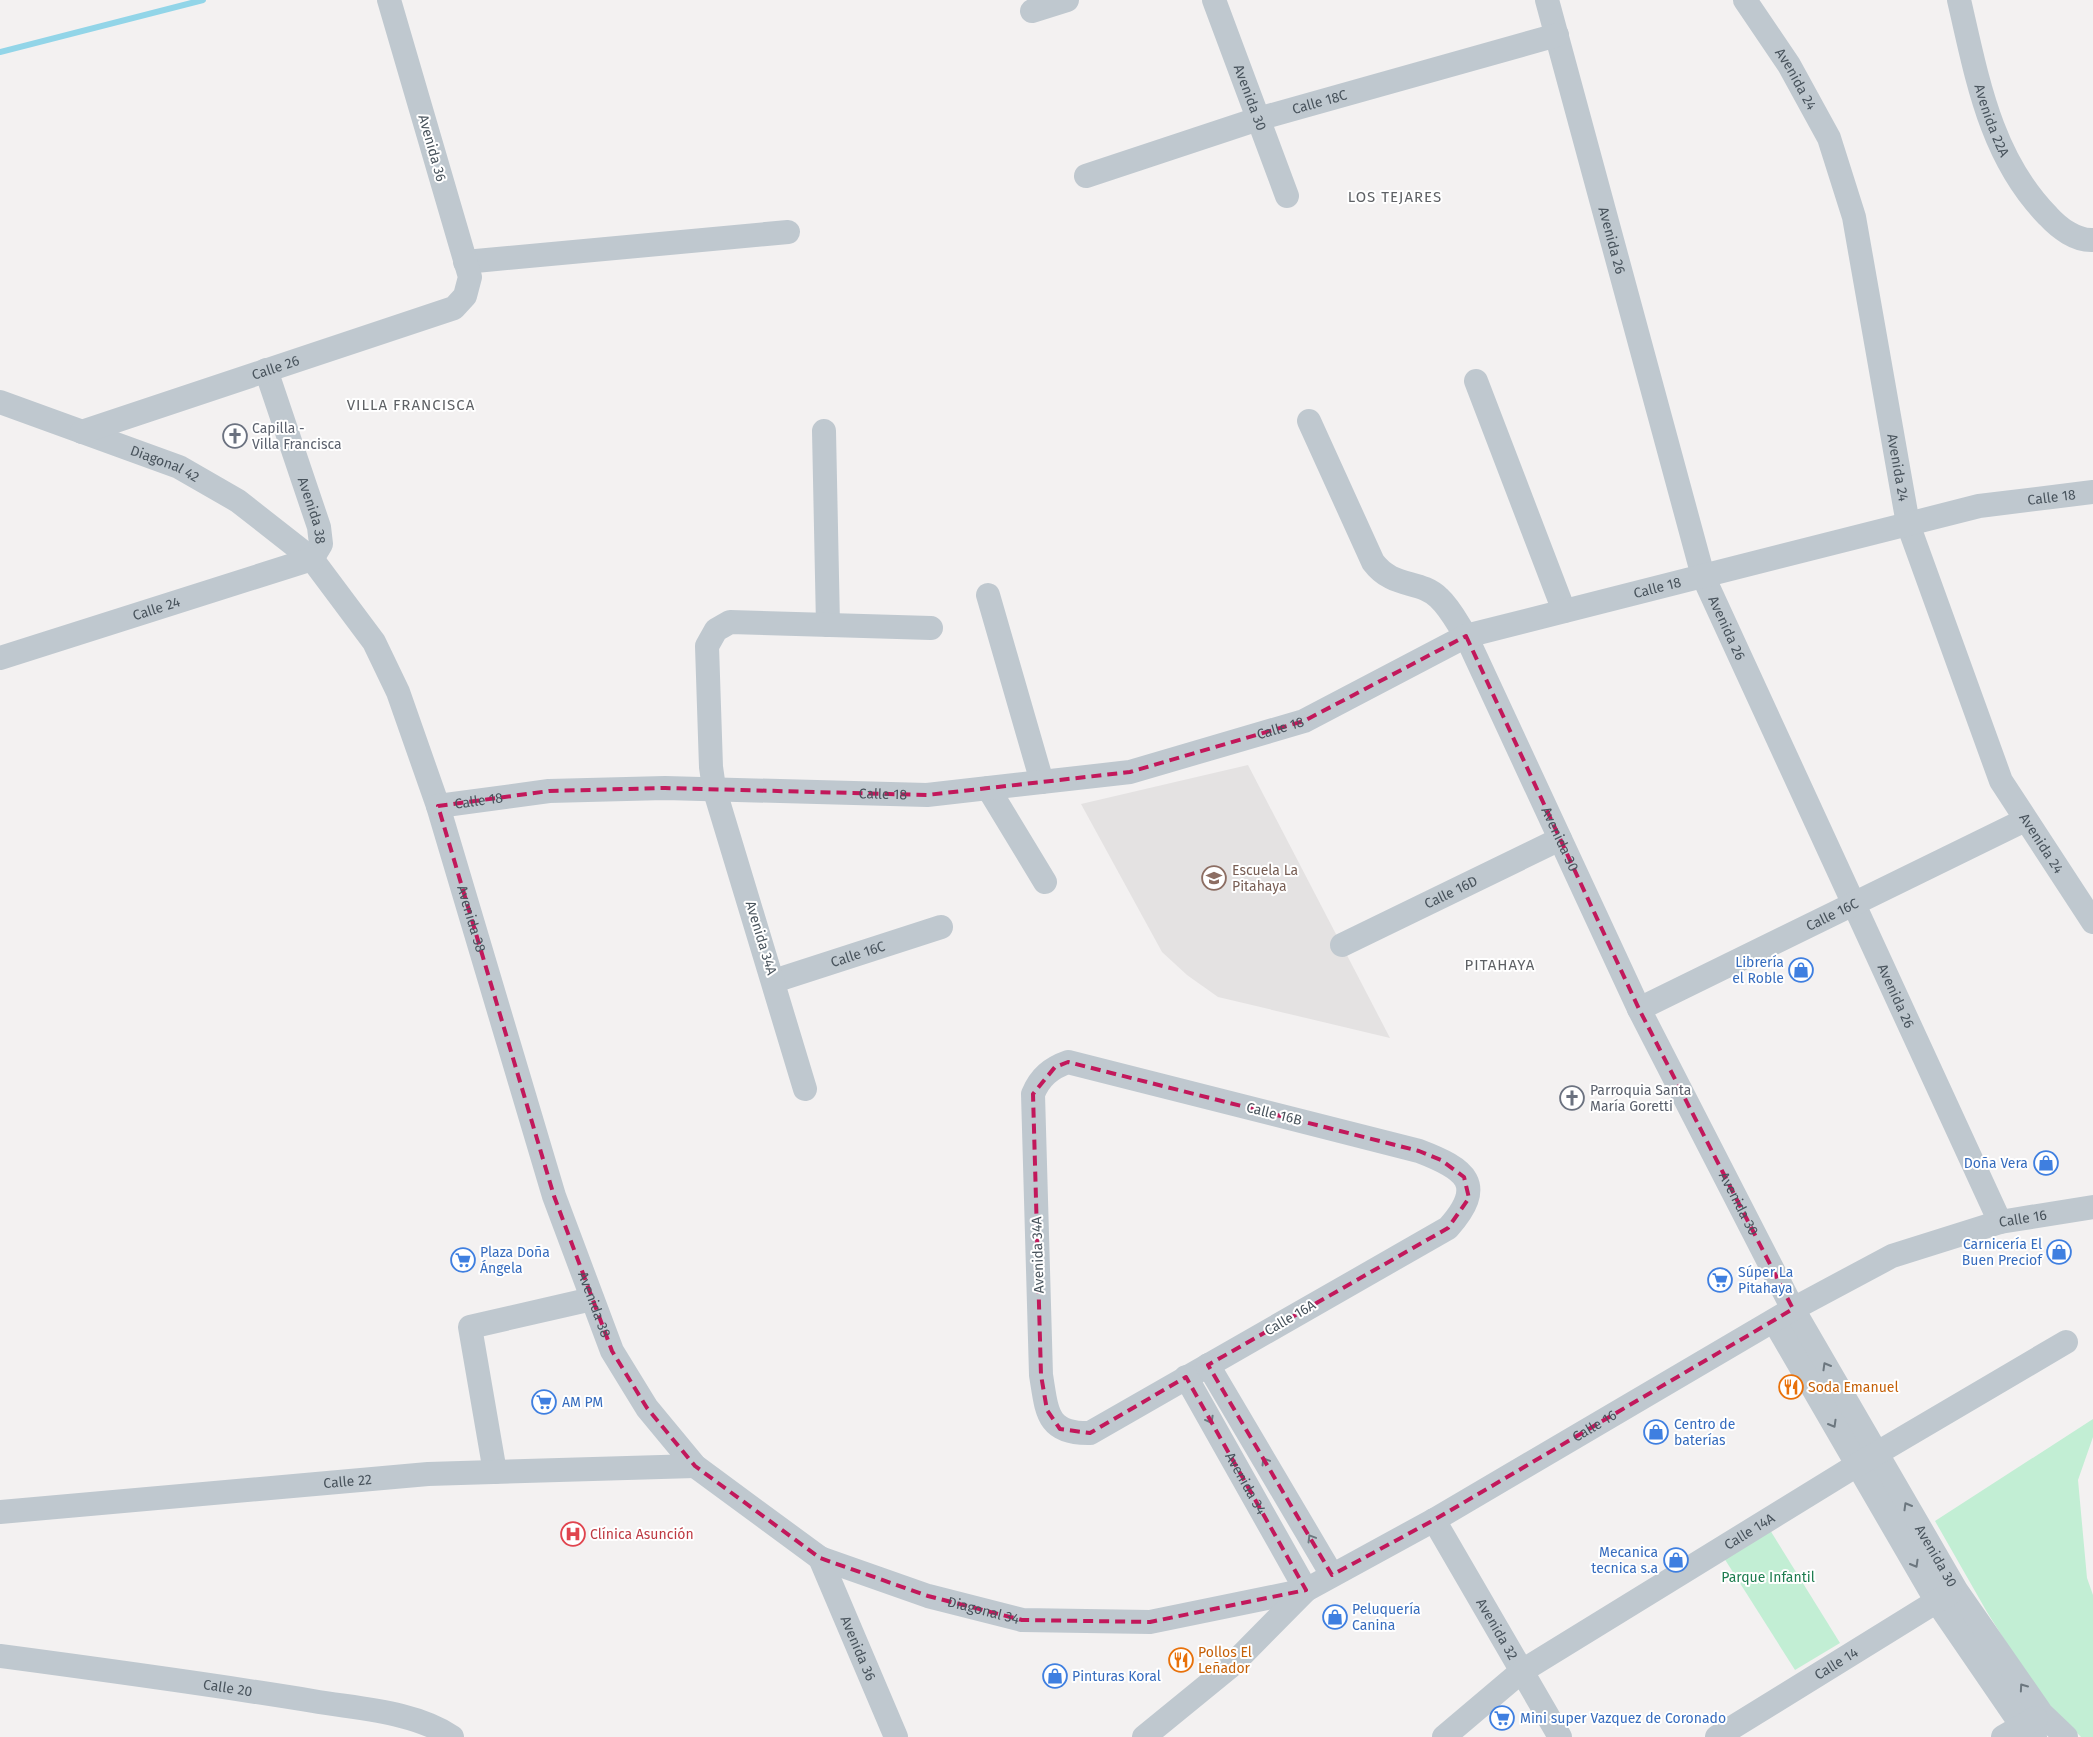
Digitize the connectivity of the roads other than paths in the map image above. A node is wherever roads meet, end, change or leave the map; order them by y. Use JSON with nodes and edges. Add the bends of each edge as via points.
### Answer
{"nodes":[{"id":1,"x":389,"y":0,"type":"edge"},
{"id":2,"x":1067,"y":0,"type":"edge"},
{"id":3,"x":1214,"y":0,"type":"edge"},
{"id":4,"x":1547,"y":0,"type":"edge"},
{"id":5,"x":1745,"y":0,"type":"edge"},
{"id":6,"x":1959,"y":0,"type":"edge"},
{"id":7,"x":1032,"y":11,"type":"dead end"},
{"id":8,"x":1556,"y":36,"type":"junction"},
{"id":9,"x":1258,"y":119,"type":"junction"},
{"id":10,"x":1086,"y":176,"type":"dead end"},
{"id":11,"x":1287,"y":196,"type":"dead end"},
{"id":12,"x":788,"y":232,"type":"dead end"},
{"id":13,"x":2093,"y":240,"type":"edge"},
{"id":14,"x":465,"y":262,"type":"junction"},
{"id":15,"x":465,"y":296,"type":"joint"},
{"id":16,"x":266,"y":370,"type":"junction"},
{"id":17,"x":1476,"y":381,"type":"dead end"},
{"id":18,"x":0,"y":402,"type":"edge"},
{"id":19,"x":1309,"y":421,"type":"dead end"},
{"id":20,"x":824,"y":431,"type":"dead end"},
{"id":21,"x":82,"y":432,"type":"junction"},
{"id":22,"x":2093,"y":492,"type":"edge"},
{"id":23,"x":1908,"y":524,"type":"junction"},
{"id":24,"x":312,"y":559,"type":"junction"},
{"id":25,"x":1703,"y":576,"type":"junction"},
{"id":26,"x":988,"y":595,"type":"dead end"},
{"id":27,"x":1564,"y":611,"type":"junction"},
{"id":28,"x":828,"y":625,"type":"junction"},
{"id":29,"x":931,"y":628,"type":"dead end"},
{"id":30,"x":1466,"y":636,"type":"junction"},
{"id":31,"x":0,"y":658,"type":"edge"},
{"id":32,"x":1042,"y":782,"type":"junction"},
{"id":33,"x":714,"y":788,"type":"junction"},
{"id":34,"x":988,"y":788,"type":"junction"},
{"id":35,"x":438,"y":806,"type":"junction"},
{"id":36,"x":2025,"y":820,"type":"junction"},
{"id":37,"x":1560,"y":839,"type":"junction"},
{"id":38,"x":1045,"y":882,"type":"dead end"},
{"id":39,"x":1854,"y":904,"type":"junction"},
{"id":40,"x":2093,"y":922,"type":"edge"},
{"id":41,"x":941,"y":927,"type":"dead end"},
{"id":42,"x":1342,"y":946,"type":"dead end"},
{"id":43,"x":774,"y":981,"type":"junction"},
{"id":44,"x":1639,"y":1010,"type":"junction"},
{"id":45,"x":1068,"y":1062,"type":"joint"},
{"id":46,"x":805,"y":1089,"type":"dead end"},
{"id":47,"x":1468,"y":1186,"type":"joint"},
{"id":48,"x":2093,"y":1207,"type":"edge"},
{"id":49,"x":2000,"y":1222,"type":"junction"},
{"id":50,"x":592,"y":1299,"type":"junction"},
{"id":51,"x":1784,"y":1315,"type":"junction"},
{"id":52,"x":2066,"y":1342,"type":"dead end"},
{"id":53,"x":1208,"y":1365,"type":"junction"},
{"id":54,"x":1186,"y":1378,"type":"junction"},
{"id":55,"x":1090,"y":1433,"type":"joint"},
{"id":56,"x":1866,"y":1459,"type":"junction"},
{"id":57,"x":696,"y":1466,"type":"junction"},
{"id":58,"x":495,"y":1472,"type":"junction"},
{"id":59,"x":0,"y":1512,"type":"edge"},
{"id":60,"x":1434,"y":1520,"type":"junction"},
{"id":61,"x":820,"y":1558,"type":"junction"},
{"id":62,"x":1332,"y":1574,"type":"junction"},
{"id":63,"x":1306,"y":1590,"type":"junction"},
{"id":64,"x":1946,"y":1596,"type":"junction"},
{"id":65,"x":0,"y":1656,"type":"edge"},
{"id":66,"x":1522,"y":1671,"type":"junction"},
{"id":67,"x":2026,"y":1729,"type":"edge"},
{"id":68,"x":452,"y":1737,"type":"edge"},
{"id":69,"x":896,"y":1737,"type":"edge"},
{"id":70,"x":1144,"y":1737,"type":"edge"},
{"id":71,"x":1444,"y":1737,"type":"edge"},
{"id":72,"x":1560,"y":1737,"type":"edge"},
{"id":73,"x":1717,"y":1737,"type":"edge"},
{"id":74,"x":2066,"y":1737,"type":"edge"}],
"edges":[{"from":1,"to":14,"type":"street","name":"Avenida 36"},
{"from":2,"to":7,"type":"street"},
{"from":3,"to":9,"type":"street","name":"Avenida 30"},
{"from":4,"to":8,"type":"street","name":"Avenida 26"},
{"from":5,"to":23,"type":"street","name":"Avenida 24","via":[[1789,65],[1830,138],[1854,217]]},
{"from":6,"to":13,"type":"street","name":"Avenida 22A","via":[[1984,108],[2000,146],[2028,196],[2057,225],[2083,241]]},
{"from":8,"to":9,"type":"street","name":"Calle 18C"},
{"from":8,"to":25,"type":"street","name":"Avenida 26"},
{"from":9,"to":10,"type":"street","name":"Calle 18C"},
{"from":9,"to":11,"type":"street","name":"Avenida 30"},
{"from":12,"to":14,"type":"street"},
{"from":14,"to":15,"type":"street","name":"Avenida 36","via":[[470,277]]},
{"from":15,"to":16,"type":"street","name":"Calle 26","via":[[454,308]]},
{"from":16,"to":21,"type":"street","name":"Calle 26"},
{"from":16,"to":24,"type":"street","name":"Avenida 38","via":[[318,528],[321,544]]},
{"from":17,"to":27,"type":"street"},
{"from":18,"to":21,"type":"street","name":"Diagonal 42"},
{"from":19,"to":30,"type":"street","name":"Avenida 30","via":[[1381,574],[1403,584],[1426,589],[1439,598]]},
{"from":20,"to":28,"type":"street"},
{"from":21,"to":24,"type":"street","name":"Diagonal 42","via":[[179,467],[238,501]]},
{"from":22,"to":23,"type":"street","name":"Calle 18","via":[[1979,506]]},
{"from":23,"to":25,"type":"street","name":"Calle 18"},
{"from":23,"to":36,"type":"street","name":"Avenida 24","via":[[2001,781]]},
{"from":24,"to":31,"type":"street","name":"Calle 24"},
{"from":24,"to":35,"type":"street","name":"Avenida 38","via":[[374,642],[398,692]]},
{"from":25,"to":27,"type":"street","name":"Calle 18"},
{"from":25,"to":39,"type":"street","name":"Avenida 26"},
{"from":26,"to":32,"type":"street"},
{"from":27,"to":30,"type":"street","name":"Calle 18"},
{"from":28,"to":29,"type":"street","name":"Avenida 34A"},
{"from":28,"to":33,"type":"street","name":"Avenida 34A","via":[[730,622],[716,630],[707,646]]},
{"from":30,"to":32,"type":"street","name":"Calle 18","via":[[1304,722],[1130,772]]},
{"from":30,"to":37,"type":"street","name":"Avenida 30"},
{"from":32,"to":34,"type":"street","name":"Calle 18"},
{"from":33,"to":34,"type":"street","name":"Calle 18","via":[[927,794]]},
{"from":33,"to":35,"type":"street","name":"Calle 18","via":[[549,791]]},
{"from":33,"to":43,"type":"street","name":"Avenida 34A"},
{"from":34,"to":38,"type":"street"},
{"from":35,"to":50,"type":"street","name":"Avenida 38","via":[[554,1196]]},
{"from":36,"to":39,"type":"street","name":"Calle 16C"},
{"from":36,"to":40,"type":"street","name":"Avenida 24"},
{"from":37,"to":42,"type":"street","name":"Calle 16D"},
{"from":37,"to":44,"type":"street","name":"Avenida 30"},
{"from":39,"to":44,"type":"street","name":"Calle 16C"},
{"from":39,"to":49,"type":"street","name":"Avenida 26"},
{"from":41,"to":43,"type":"street","name":"Calle 16C"},
{"from":43,"to":46,"type":"street","name":"Avenida 34A"},
{"from":44,"to":51,"type":"street","name":"Avenida 30"},
{"from":45,"to":47,"type":"street","name":"Calle 16B","via":[[1419,1152],[1458,1170]]},
{"from":45,"to":55,"type":"street","name":"Avenida 34A","via":[[1044,1075],[1033,1094],[1041,1375],[1046,1410],[1052,1420],[1060,1429]]},
{"from":47,"to":53,"type":"street","name":"Calle 16A","via":[[1469,1198],[1462,1213],[1448,1228]]},
{"from":48,"to":49,"type":"street","name":"Calle 16"},
{"from":49,"to":51,"type":"street","name":"Calle 16","via":[[1892,1256]]},
{"from":50,"to":57,"type":"street","name":"Avenida 38","via":[[612,1351],[646,1408]]},
{"from":50,"to":58,"type":"street","via":[[470,1327]]},
{"from":51,"to":56,"type":"street","name":"Avenida 30"},
{"from":51,"to":60,"type":"street","name":"Calle 16"},
{"from":52,"to":56,"type":"street","name":"Calle 14A"},
{"from":53,"to":54,"type":"street","name":"Calle 16A"},
{"from":62,"to":53,"type":"street","name":"Avenida 34","one_way":true},
{"from":54,"to":55,"type":"street","name":"Calle 16A"},
{"from":54,"to":63,"type":"street","name":"Avenida 34","one_way":true},
{"from":56,"to":64,"type":"street","name":"Avenida 30"},
{"from":56,"to":66,"type":"street","name":"Calle 14A"},
{"from":57,"to":58,"type":"street","name":"Calle 22"},
{"from":57,"to":61,"type":"street","name":"Diagonal 34"},
{"from":58,"to":59,"type":"street","name":"Calle 22","via":[[428,1474]]},
{"from":60,"to":62,"type":"street","name":"Calle 16"},
{"from":60,"to":66,"type":"street","name":"Avenida 32"},
{"from":61,"to":63,"type":"street","name":"Diagonal 34","via":[[928,1596],[1022,1620],[1150,1622]]},
{"from":61,"to":69,"type":"street","name":"Avenida 36"},
{"from":62,"to":63,"type":"street","name":"Calle 16"},
{"from":63,"to":70,"type":"street","name":"Calle 16","via":[[1231,1666]]},
{"from":64,"to":67,"type":"street","name":"Avenida 30"},
{"from":64,"to":73,"type":"street","name":"Calle 14"},
{"from":65,"to":68,"type":"street","name":"Calle 20","via":[[195,1681],[389,1714],[439,1728]]},
{"from":66,"to":71,"type":"street","name":"Calle 14A"},
{"from":66,"to":72,"type":"street","name":"Avenida 32"},
{"from":67,"to":74,"type":"street","name":"Avenida 30"}]}
